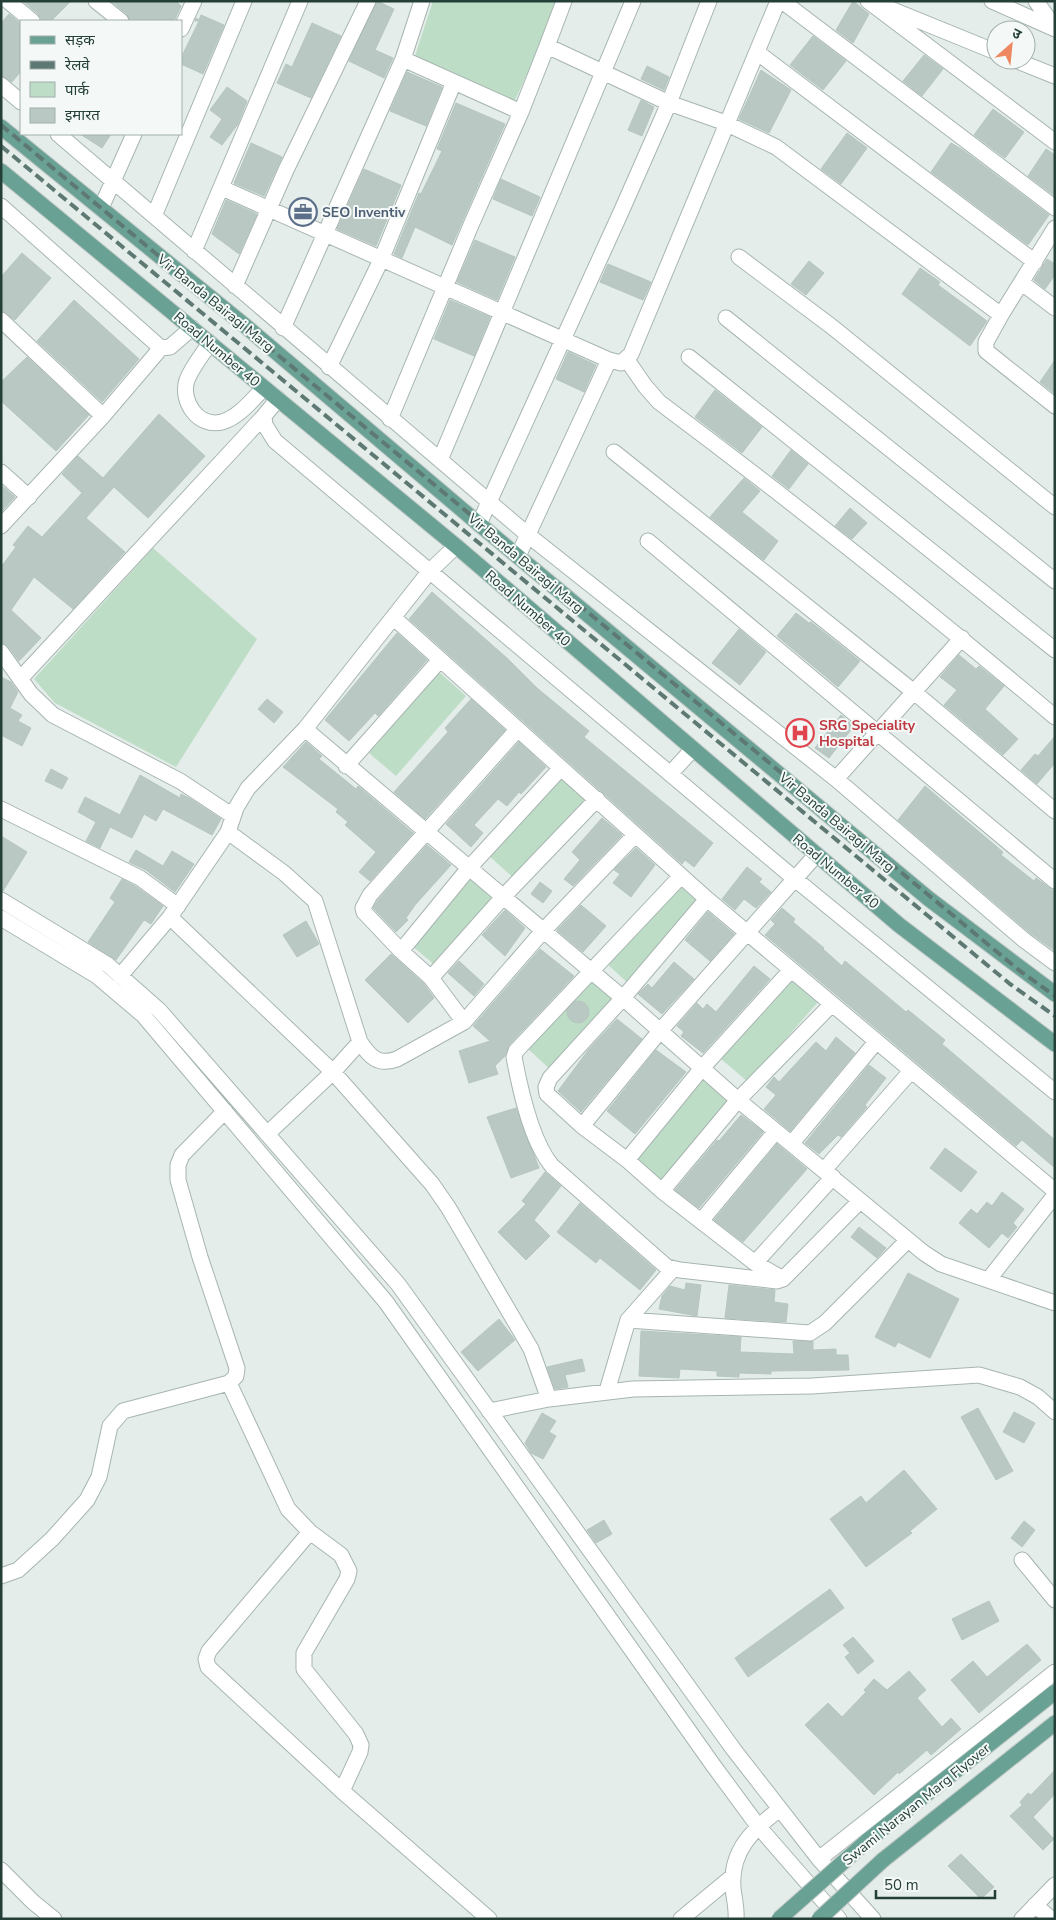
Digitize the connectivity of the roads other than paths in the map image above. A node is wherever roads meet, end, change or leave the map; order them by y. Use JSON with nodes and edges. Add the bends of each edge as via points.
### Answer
{"nodes":[{"id":1,"x":8,"y":1,"type":"edge"},
{"id":2,"x":96,"y":1,"type":"edge"},
{"id":3,"x":244,"y":1,"type":"edge"},
{"id":4,"x":300,"y":1,"type":"edge"},
{"id":5,"x":368,"y":1,"type":"edge"},
{"id":6,"x":564,"y":1,"type":"edge"},
{"id":7,"x":633,"y":1,"type":"edge"},
{"id":8,"x":709,"y":1,"type":"edge"},
{"id":9,"x":780,"y":1,"type":"edge"},
{"id":10,"x":868,"y":1,"type":"edge"},
{"id":11,"x":872,"y":1,"type":"edge"},
{"id":12,"x":992,"y":1,"type":"edge"},
{"id":13,"x":1036,"y":1,"type":"edge"},
{"id":14,"x":421,"y":2,"type":"edge"},
{"id":15,"x":190,"y":3,"type":"edge"},
{"id":16,"x":31,"y":20,"type":"edge"},
{"id":17,"x":120,"y":20,"type":"edge"},
{"id":18,"x":182,"y":25,"type":"edge"},
{"id":19,"x":1055,"y":29,"type":"edge"},
{"id":20,"x":547,"y":46,"type":"junction"},
{"id":21,"x":986,"y":48,"type":"edge"},
{"id":22,"x":758,"y":54,"type":"junction"},
{"id":23,"x":402,"y":59,"type":"junction"},
{"id":24,"x":1036,"y":68,"type":"edge"},
{"id":25,"x":603,"y":73,"type":"junction"},
{"id":26,"x":1055,"y":76,"type":"edge"},
{"id":27,"x":454,"y":82,"type":"junction"},
{"id":28,"x":1,"y":85,"type":"edge"},
{"id":29,"x":20,"y":101,"type":"edge"},
{"id":30,"x":669,"y":103,"type":"junction"},
{"id":31,"x":521,"y":112,"type":"junction"},
{"id":32,"x":726,"y":124,"type":"junction"},
{"id":33,"x":1,"y":127,"type":"edge"},
{"id":34,"x":59,"y":135,"type":"edge"},
{"id":35,"x":134,"y":135,"type":"edge"},
{"id":36,"x":1055,"y":142,"type":"edge"},
{"id":37,"x":1,"y":171,"type":"edge"},
{"id":38,"x":114,"y":183,"type":"junction"},
{"id":39,"x":222,"y":188,"type":"junction"},
{"id":40,"x":1,"y":206,"type":"edge"},
{"id":41,"x":101,"y":208,"type":"junction"},
{"id":42,"x":1055,"y":208,"type":"edge"},
{"id":43,"x":268,"y":209,"type":"junction"},
{"id":44,"x":154,"y":216,"type":"junction"},
{"id":45,"x":1054,"y":229,"type":"edge"},
{"id":46,"x":324,"y":235,"type":"junction"},
{"id":47,"x":194,"y":250,"type":"junction"},
{"id":48,"x":739,"y":257,"type":"dead end"},
{"id":49,"x":380,"y":260,"type":"junction"},
{"id":50,"x":1035,"y":262,"type":"junction"},
{"id":51,"x":1022,"y":283,"type":"junction"},
{"id":52,"x":234,"y":286,"type":"junction"},
{"id":53,"x":445,"y":288,"type":"junction"},
{"id":54,"x":1055,"y":308,"type":"edge"},
{"id":55,"x":501,"y":311,"type":"junction"},
{"id":56,"x":1001,"y":316,"type":"junction"},
{"id":57,"x":726,"y":318,"type":"dead end"},
{"id":58,"x":1,"y":320,"type":"edge"},
{"id":59,"x":192,"y":328,"type":"junction"},
{"id":60,"x":284,"y":328,"type":"junction"},
{"id":61,"x":562,"y":339,"type":"junction"},
{"id":62,"x":210,"y":343,"type":"junction"},
{"id":63,"x":161,"y":348,"type":"junction"},
{"id":64,"x":689,"y":357,"type":"dead end"},
{"id":65,"x":609,"y":360,"type":"junction"},
{"id":66,"x":627,"y":360,"type":"junction"},
{"id":67,"x":329,"y":367,"type":"junction"},
{"id":68,"x":264,"y":388,"type":"junction"},
{"id":69,"x":278,"y":399,"type":"junction"},
{"id":70,"x":1055,"y":406,"type":"edge"},
{"id":71,"x":103,"y":416,"type":"junction"},
{"id":72,"x":264,"y":416,"type":"junction"},
{"id":73,"x":390,"y":419,"type":"junction"},
{"id":74,"x":614,"y":452,"type":"dead end"},
{"id":75,"x":440,"y":460,"type":"junction"},
{"id":76,"x":1,"y":472,"type":"edge"},
{"id":77,"x":29,"y":498,"type":"junction"},
{"id":78,"x":490,"y":503,"type":"junction"},
{"id":79,"x":1055,"y":507,"type":"edge"},
{"id":80,"x":479,"y":524,"type":"junction"},
{"id":81,"x":1,"y":526,"type":"edge"},
{"id":82,"x":528,"y":536,"type":"junction"},
{"id":83,"x":648,"y":541,"type":"dead end"},
{"id":84,"x":456,"y":546,"type":"junction"},
{"id":85,"x":518,"y":556,"type":"junction"},
{"id":86,"x":429,"y":572,"type":"junction"},
{"id":87,"x":1055,"y":581,"type":"edge"},
{"id":88,"x":394,"y":618,"type":"junction"},
{"id":89,"x":962,"y":638,"type":"junction"},
{"id":90,"x":1055,"y":650,"type":"edge"},
{"id":91,"x":1,"y":652,"type":"edge"},
{"id":92,"x":439,"y":661,"type":"junction"},
{"id":93,"x":20,"y":679,"type":"junction"},
{"id":94,"x":914,"y":692,"type":"junction"},
{"id":95,"x":1055,"y":717,"type":"edge"},
{"id":96,"x":305,"y":729,"type":"junction"},
{"id":97,"x":517,"y":730,"type":"junction"},
{"id":98,"x":877,"y":733,"type":"junction"},
{"id":99,"x":692,"y":750,"type":"junction"},
{"id":100,"x":346,"y":766,"type":"junction"},
{"id":101,"x":560,"y":769,"type":"junction"},
{"id":102,"x":670,"y":774,"type":"junction"},
{"id":103,"x":836,"y":779,"type":"junction"},
{"id":104,"x":597,"y":799,"type":"junction"},
{"id":105,"x":1,"y":808,"type":"edge"},
{"id":106,"x":1055,"y":811,"type":"edge"},
{"id":107,"x":233,"y":816,"type":"junction"},
{"id":108,"x":426,"y":831,"type":"junction"},
{"id":109,"x":228,"y":832,"type":"junction"},
{"id":110,"x":635,"y":835,"type":"junction"},
{"id":111,"x":816,"y":855,"type":"junction"},
{"id":112,"x":469,"y":868,"type":"junction"},
{"id":113,"x":681,"y":876,"type":"junction"},
{"id":114,"x":794,"y":879,"type":"junction"},
{"id":115,"x":1055,"y":881,"type":"edge"},
{"id":116,"x":504,"y":896,"type":"junction"},
{"id":117,"x":707,"y":899,"type":"junction"},
{"id":118,"x":1,"y":900,"type":"edge"},
{"id":119,"x":174,"y":912,"type":"junction"},
{"id":120,"x":1,"y":918,"type":"edge"},
{"id":121,"x":542,"y":931,"type":"junction"},
{"id":122,"x":749,"y":932,"type":"junction"},
{"id":123,"x":1024,"y":940,"type":"junction"},
{"id":124,"x":401,"y":951,"type":"junction"},
{"id":125,"x":1009,"y":960,"type":"junction"},
{"id":126,"x":1055,"y":963,"type":"edge"},
{"id":127,"x":591,"y":970,"type":"junction"},
{"id":128,"x":791,"y":970,"type":"junction"},
{"id":129,"x":120,"y":976,"type":"junction"},
{"id":130,"x":431,"y":978,"type":"junction"},
{"id":131,"x":1055,"y":994,"type":"edge"},
{"id":132,"x":623,"y":998,"type":"junction"},
{"id":133,"x":831,"y":1005,"type":"junction"},
{"id":134,"x":464,"y":1022,"type":"junction"},
{"id":135,"x":660,"y":1032,"type":"junction"},
{"id":136,"x":360,"y":1042,"type":"junction"},
{"id":137,"x":876,"y":1042,"type":"junction"},
{"id":138,"x":1055,"y":1044,"type":"edge"},
{"id":139,"x":703,"y":1067,"type":"junction"},
{"id":140,"x":911,"y":1071,"type":"junction"},
{"id":141,"x":332,"y":1072,"type":"junction"},
{"id":142,"x":1055,"y":1092,"type":"edge"},
{"id":143,"x":738,"y":1100,"type":"junction"},
{"id":144,"x":225,"y":1111,"type":"junction"},
{"id":145,"x":582,"y":1126,"type":"junction"},
{"id":146,"x":776,"y":1131,"type":"junction"},
{"id":147,"x":267,"y":1134,"type":"junction"},
{"id":148,"x":792,"y":1144,"type":"junction"},
{"id":149,"x":627,"y":1160,"type":"junction"},
{"id":150,"x":828,"y":1174,"type":"junction"},
{"id":151,"x":662,"y":1191,"type":"junction"},
{"id":152,"x":1055,"y":1191,"type":"edge"},
{"id":153,"x":1055,"y":1196,"type":"edge"},
{"id":154,"x":860,"y":1201,"type":"junction"},
{"id":155,"x":701,"y":1221,"type":"junction"},
{"id":156,"x":908,"y":1240,"type":"junction"},
{"id":157,"x":755,"y":1263,"type":"junction"},
{"id":158,"x":673,"y":1269,"type":"junction"},
{"id":159,"x":783,"y":1279,"type":"junction"},
{"id":160,"x":989,"y":1279,"type":"junction"},
{"id":161,"x":1055,"y":1303,"type":"edge"},
{"id":162,"x":628,"y":1320,"type":"junction"},
{"id":163,"x":229,"y":1383,"type":"junction"},
{"id":164,"x":607,"y":1391,"type":"junction"},
{"id":165,"x":549,"y":1398,"type":"junction"},
{"id":166,"x":489,"y":1411,"type":"junction"},
{"id":167,"x":1055,"y":1412,"type":"edge"},
{"id":168,"x":310,"y":1532,"type":"junction"},
{"id":169,"x":1022,"y":1560,"type":"dead end"},
{"id":170,"x":1,"y":1576,"type":"edge"},
{"id":171,"x":1055,"y":1600,"type":"edge"},
{"id":172,"x":1055,"y":1672,"type":"edge"},
{"id":173,"x":1055,"y":1692,"type":"edge"},
{"id":174,"x":1055,"y":1723,"type":"edge"},
{"id":175,"x":342,"y":1791,"type":"junction"},
{"id":176,"x":780,"y":1809,"type":"junction"},
{"id":177,"x":758,"y":1826,"type":"junction"},
{"id":178,"x":819,"y":1859,"type":"junction"},
{"id":179,"x":1,"y":1870,"type":"edge"},
{"id":180,"x":733,"y":1876,"type":"junction"},
{"id":181,"x":1055,"y":1885,"type":"edge"},
{"id":182,"x":1035,"y":1905,"type":"junction"},
{"id":183,"x":54,"y":1919,"type":"edge"},
{"id":184,"x":489,"y":1919,"type":"edge"},
{"id":185,"x":681,"y":1919,"type":"edge"},
{"id":186,"x":736,"y":1919,"type":"edge"},
{"id":187,"x":779,"y":1919,"type":"edge"},
{"id":188,"x":819,"y":1919,"type":"edge"},
{"id":189,"x":839,"y":1919,"type":"edge"},
{"id":190,"x":873,"y":1919,"type":"edge"},
{"id":191,"x":1022,"y":1919,"type":"edge"},
{"id":192,"x":1051,"y":1919,"type":"edge"}],
"edges":[{"from":1,"to":16,"type":"street"},
{"from":2,"to":17,"type":"street"},
{"from":3,"to":44,"type":"street"},
{"from":4,"to":39,"type":"street"},
{"from":5,"to":43,"type":"street"},
{"from":6,"to":20,"type":"street"},
{"from":7,"to":25,"type":"street"},
{"from":8,"to":30,"type":"street"},
{"from":9,"to":22,"type":"street"},
{"from":9,"to":42,"type":"street"},
{"from":10,"to":36,"type":"street"},
{"from":11,"to":21,"type":"street"},
{"from":12,"to":19,"type":"street"},
{"from":13,"to":19,"type":"street"},
{"from":14,"to":23,"type":"street"},
{"from":15,"to":18,"type":"street"},
{"from":20,"to":25,"type":"street"},
{"from":20,"to":31,"type":"street"},
{"from":22,"to":32,"type":"street"},
{"from":22,"to":50,"type":"street"},
{"from":23,"to":27,"type":"street"},
{"from":23,"to":46,"type":"street"},
{"from":24,"to":26,"type":"street"},
{"from":25,"to":30,"type":"street"},
{"from":25,"to":55,"type":"street"},
{"from":27,"to":31,"type":"street"},
{"from":27,"to":49,"type":"street"},
{"from":28,"to":29,"type":"street"},
{"from":30,"to":32,"type":"street"},
{"from":30,"to":61,"type":"street"},
{"from":31,"to":53,"type":"street"},
{"from":32,"to":56,"type":"street","via":[[776,147]]},
{"from":32,"to":66,"type":"street"},
{"from":33,"to":41,"type":"main road","name":"Vir Banda Bairagi Marg"},
{"from":34,"to":38,"type":"street"},
{"from":35,"to":38,"type":"street"},
{"from":37,"to":59,"type":"main road","name":"Road Number 40"},
{"from":38,"to":41,"type":"street"},
{"from":38,"to":44,"type":"street"},
{"from":39,"to":43,"type":"street"},
{"from":39,"to":47,"type":"street"},
{"from":40,"to":63,"type":"street"},
{"from":41,"to":80,"type":"main road","name":"Vir Banda Bairagi Marg"},
{"from":43,"to":46,"type":"street"},
{"from":43,"to":52,"type":"street"},
{"from":44,"to":47,"type":"street"},
{"from":45,"to":50,"type":"street"},
{"from":46,"to":49,"type":"street"},
{"from":46,"to":60,"type":"street"},
{"from":47,"to":52,"type":"street"},
{"from":48,"to":79,"type":"street","via":[[831,326]]},
{"from":49,"to":53,"type":"street"},
{"from":49,"to":67,"type":"street"},
{"from":50,"to":51,"type":"street"},
{"from":51,"to":54,"type":"street"},
{"from":51,"to":56,"type":"street"},
{"from":52,"to":60,"type":"street"},
{"from":53,"to":55,"type":"street"},
{"from":53,"to":73,"type":"street"},
{"from":55,"to":61,"type":"street"},
{"from":55,"to":75,"type":"street"},
{"from":56,"to":70,"type":"street","via":[[986,342],[986,351]]},
{"from":57,"to":87,"type":"street"},
{"from":58,"to":71,"type":"street"},
{"from":59,"to":62,"type":"main road","name":"Road Number 40"},
{"from":59,"to":63,"type":"street","via":[[170,347]]},
{"from":60,"to":67,"type":"street"},
{"from":61,"to":65,"type":"street"},
{"from":61,"to":78,"type":"street"},
{"from":62,"to":68,"type":"main road","name":"Road Number 40"},
{"from":62,"to":68,"type":"street","via":[[186,386],[188,402],[198,417],[214,423],[223,422],[239,412]]},
{"from":63,"to":71,"type":"street"},
{"from":64,"to":90,"type":"street"},
{"from":65,"to":66,"type":"street","via":[[621,363]]},
{"from":65,"to":82,"type":"street"},
{"from":66,"to":89,"type":"street","via":[[659,402],[792,502]]},
{"from":67,"to":73,"type":"street"},
{"from":68,"to":69,"type":"main road","name":"Road Number 40"},
{"from":69,"to":72,"type":"street"},
{"from":69,"to":84,"type":"main road","name":"Road Number 40"},
{"from":71,"to":77,"type":"street"},
{"from":72,"to":86,"type":"street","via":[[265,425],[276,441]]},
{"from":72,"to":93,"type":"street"},
{"from":73,"to":75,"type":"street"},
{"from":74,"to":94,"type":"street"},
{"from":75,"to":78,"type":"street"},
{"from":76,"to":77,"type":"street"},
{"from":77,"to":81,"type":"street"},
{"from":78,"to":80,"type":"street"},
{"from":78,"to":82,"type":"street"},
{"from":80,"to":85,"type":"main road","name":"Vir Banda Bairagi Marg"},
{"from":82,"to":85,"type":"street"},
{"from":82,"to":103,"type":"street"},
{"from":83,"to":98,"type":"street"},
{"from":84,"to":86,"type":"street"},
{"from":84,"to":99,"type":"main road","name":"Road Number 40"},
{"from":85,"to":125,"type":"main road","name":"Vir Banda Bairagi Marg","via":[[929,899]]},
{"from":86,"to":88,"type":"street"},
{"from":86,"to":102,"type":"street"},
{"from":88,"to":92,"type":"street"},
{"from":88,"to":96,"type":"street"},
{"from":89,"to":94,"type":"street"},
{"from":89,"to":95,"type":"street"},
{"from":91,"to":93,"type":"street"},
{"from":92,"to":97,"type":"street"},
{"from":92,"to":100,"type":"street"},
{"from":93,"to":107,"type":"street","via":[[54,715],[180,781]]},
{"from":94,"to":98,"type":"street"},
{"from":94,"to":106,"type":"street"},
{"from":96,"to":100,"type":"street"},
{"from":96,"to":107,"type":"street","via":[[248,788]]},
{"from":97,"to":101,"type":"street"},
{"from":97,"to":108,"type":"street"},
{"from":98,"to":103,"type":"street"},
{"from":98,"to":115,"type":"street"},
{"from":99,"to":102,"type":"street"},
{"from":99,"to":111,"type":"main road","name":"Road Number 40"},
{"from":100,"to":108,"type":"street"},
{"from":101,"to":104,"type":"street"},
{"from":101,"to":112,"type":"street"},
{"from":102,"to":114,"type":"street"},
{"from":103,"to":123,"type":"street"},
{"from":104,"to":110,"type":"street"},
{"from":104,"to":116,"type":"street"},
{"from":105,"to":119,"type":"street","via":[[140,878]]},
{"from":107,"to":109,"type":"street"},
{"from":108,"to":112,"type":"street"},
{"from":108,"to":124,"type":"street","via":[[370,895],[363,908]]},
{"from":109,"to":119,"type":"street"},
{"from":109,"to":136,"type":"street","via":[[284,873],[315,901]]},
{"from":110,"to":113,"type":"street"},
{"from":110,"to":121,"type":"street"},
{"from":111,"to":114,"type":"street"},
{"from":111,"to":138,"type":"main road","name":"Road Number 40","via":[[899,925]]},
{"from":112,"to":116,"type":"street"},
{"from":112,"to":124,"type":"street"},
{"from":113,"to":117,"type":"street"},
{"from":113,"to":127,"type":"street"},
{"from":114,"to":122,"type":"street"},
{"from":114,"to":142,"type":"street"},
{"from":116,"to":121,"type":"street"},
{"from":116,"to":130,"type":"street"},
{"from":117,"to":122,"type":"street"},
{"from":117,"to":132,"type":"street"},
{"from":118,"to":129,"type":"street","via":[[108,965]]},
{"from":119,"to":129,"type":"street"},
{"from":119,"to":141,"type":"street"},
{"from":120,"to":144,"type":"street","via":[[97,976],[143,1015]]},
{"from":121,"to":127,"type":"street"},
{"from":121,"to":134,"type":"street"},
{"from":122,"to":128,"type":"street"},
{"from":122,"to":135,"type":"street"},
{"from":123,"to":125,"type":"street"},
{"from":123,"to":126,"type":"street"},
{"from":124,"to":130,"type":"street"},
{"from":125,"to":131,"type":"main road","name":"Vir Banda Bairagi Marg"},
{"from":127,"to":132,"type":"street"},
{"from":127,"to":158,"type":"street","via":[[516,1051],[514,1057],[525,1101],[542,1150],[552,1166]]},
{"from":128,"to":133,"type":"street"},
{"from":128,"to":139,"type":"street"},
{"from":129,"to":147,"type":"street","via":[[159,1010]]},
{"from":130,"to":134,"type":"street"},
{"from":132,"to":135,"type":"street"},
{"from":132,"to":145,"type":"street","via":[[550,1078],[546,1087],[547,1094]]},
{"from":133,"to":137,"type":"street"},
{"from":133,"to":143,"type":"street"},
{"from":134,"to":136,"type":"street","via":[[390,1062],[376,1060]]},
{"from":135,"to":139,"type":"street"},
{"from":135,"to":145,"type":"street"},
{"from":136,"to":141,"type":"street"},
{"from":137,"to":140,"type":"street"},
{"from":137,"to":148,"type":"street"},
{"from":139,"to":143,"type":"street"},
{"from":139,"to":149,"type":"street"},
{"from":140,"to":150,"type":"street"},
{"from":140,"to":152,"type":"street"},
{"from":141,"to":147,"type":"street"},
{"from":141,"to":165,"type":"street","via":[[412,1161],[448,1207],[531,1349]]},
{"from":143,"to":146,"type":"street"},
{"from":143,"to":151,"type":"street"},
{"from":144,"to":163,"type":"street","via":[[182,1155],[178,1180],[237,1368],[236,1376]]},
{"from":144,"to":177,"type":"street","via":[[386,1302]]},
{"from":145,"to":149,"type":"street"},
{"from":146,"to":148,"type":"street"},
{"from":146,"to":155,"type":"street"},
{"from":147,"to":166,"type":"street","via":[[398,1284]]},
{"from":148,"to":150,"type":"street"},
{"from":149,"to":151,"type":"street"},
{"from":150,"to":154,"type":"street"},
{"from":150,"to":157,"type":"street"},
{"from":151,"to":155,"type":"street"},
{"from":153,"to":160,"type":"street"},
{"from":154,"to":156,"type":"street"},
{"from":154,"to":159,"type":"street"},
{"from":155,"to":157,"type":"street"},
{"from":156,"to":160,"type":"street","via":[[941,1264]]},
{"from":156,"to":162,"type":"street","via":[[825,1323],[810,1333]]},
{"from":157,"to":159,"type":"street"},
{"from":158,"to":159,"type":"street","via":[[777,1281]]},
{"from":158,"to":162,"type":"street"},
{"from":160,"to":161,"type":"street"},
{"from":162,"to":164,"type":"street"},
{"from":163,"to":168,"type":"street","via":[[283,1501]]},
{"from":163,"to":170,"type":"street","via":[[123,1411],[110,1426],[99,1477],[87,1500],[18,1570]]},
{"from":164,"to":165,"type":"street"},
{"from":164,"to":167,"type":"street","via":[[812,1386],[979,1375],[1020,1387]]},
{"from":165,"to":166,"type":"street"},
{"from":166,"to":176,"type":"street"},
{"from":168,"to":175,"type":"street","via":[[341,1555],[349,1571],[302,1661],[304,1669],[356,1734],[361,1745]]},
{"from":168,"to":175,"type":"street","via":[[209,1651],[206,1659],[215,1675]]},
{"from":169,"to":171,"type":"street"},
{"from":172,"to":178,"type":"street"},
{"from":173,"to":187,"type":"main road","name":"Swami Narayan Marg Flyover","bridge":true,"via":[[867,1841]]},
{"from":174,"to":188,"type":"main road","name":"Swami Narayan Marg Flyover","bridge":true,"via":[[883,1860]]},
{"from":175,"to":184,"type":"street"},
{"from":176,"to":177,"type":"street"},
{"from":176,"to":178,"type":"street"},
{"from":177,"to":180,"type":"street","via":[[740,1851]]},
{"from":177,"to":189,"type":"street"},
{"from":178,"to":190,"type":"street"},
{"from":179,"to":183,"type":"street"},
{"from":180,"to":185,"type":"street"},
{"from":180,"to":186,"type":"street"},
{"from":181,"to":182,"type":"street"},
{"from":182,"to":191,"type":"street"},
{"from":182,"to":192,"type":"street"}]}
